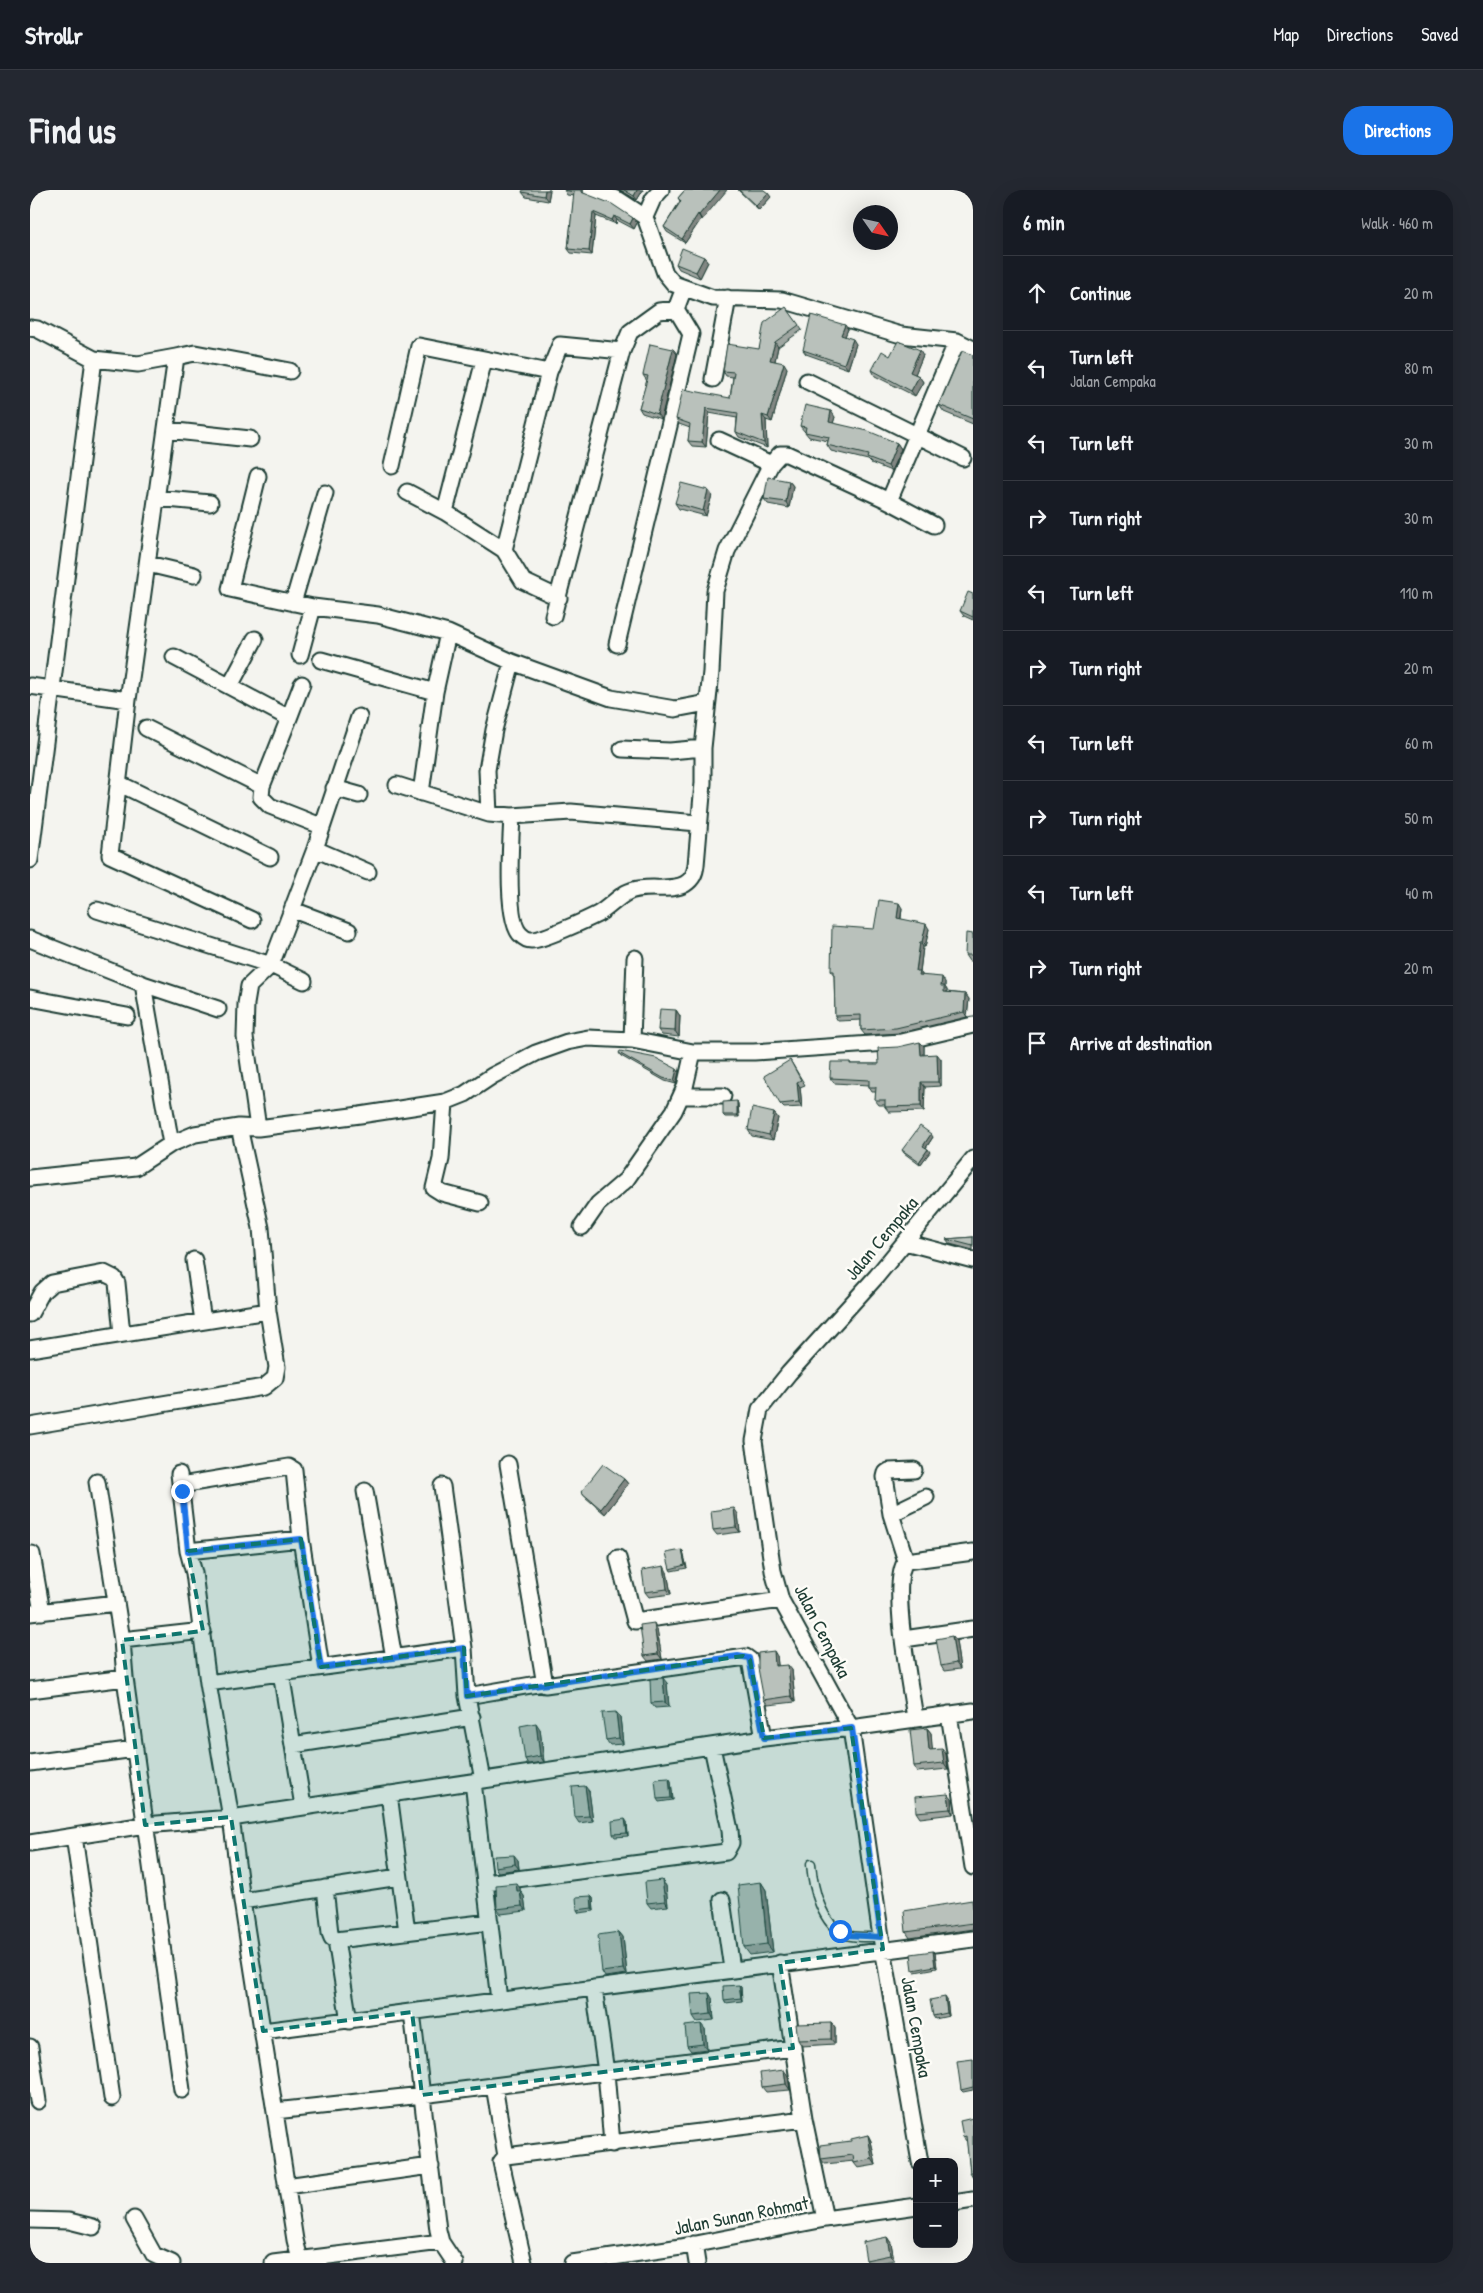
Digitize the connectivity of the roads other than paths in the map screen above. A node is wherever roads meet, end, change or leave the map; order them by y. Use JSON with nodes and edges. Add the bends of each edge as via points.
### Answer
{"nodes":[{"id":1,"x":590,"y":190,"type":"edge"},
{"id":2,"x":661,"y":190,"type":"edge"},
{"id":3,"x":644,"y":217,"type":"junction"},
{"id":4,"x":684,"y":288,"type":"junction"},
{"id":5,"x":728,"y":298,"type":"junction"},
{"id":6,"x":676,"y":308,"type":"junction"},
{"id":7,"x":30,"y":328,"type":"edge"},
{"id":8,"x":957,"y":341,"type":"junction"},
{"id":9,"x":973,"y":349,"type":"edge"},
{"id":10,"x":622,"y":351,"type":"junction"},
{"id":11,"x":176,"y":357,"type":"junction"},
{"id":12,"x":94,"y":359,"type":"junction"},
{"id":13,"x":484,"y":360,"type":"junction"},
{"id":14,"x":290,"y":371,"type":"dead end"},
{"id":15,"x":549,"y":372,"type":"junction"},
{"id":16,"x":713,"y":378,"type":"dead end"},
{"id":17,"x":808,"y":381,"type":"dead end"},
{"id":18,"x":167,"y":430,"type":"junction"},
{"id":19,"x":917,"y":435,"type":"junction"},
{"id":20,"x":250,"y":439,"type":"dead end"},
{"id":21,"x":719,"y":440,"type":"dead end"},
{"id":22,"x":963,"y":458,"type":"dead end"},
{"id":23,"x":771,"y":464,"type":"junction"},
{"id":24,"x":392,"y":466,"type":"dead end"},
{"id":25,"x":258,"y":476,"type":"dead end"},
{"id":26,"x":407,"y":492,"type":"dead end"},
{"id":27,"x":325,"y":493,"type":"dead end"},
{"id":28,"x":156,"y":498,"type":"junction"},
{"id":29,"x":889,"y":501,"type":"junction"},
{"id":30,"x":210,"y":503,"type":"dead end"},
{"id":31,"x":445,"y":512,"type":"junction"},
{"id":32,"x":934,"y":525,"type":"dead end"},
{"id":33,"x":504,"y":550,"type":"junction"},
{"id":34,"x":148,"y":564,"type":"junction"},
{"id":35,"x":194,"y":575,"type":"dead end"},
{"id":36,"x":559,"y":598,"type":"junction"},
{"id":37,"x":293,"y":603,"type":"junction"},
{"id":38,"x":313,"y":607,"type":"junction"},
{"id":39,"x":554,"y":616,"type":"dead end"},
{"id":40,"x":448,"y":633,"type":"junction"},
{"id":41,"x":255,"y":640,"type":"dead end"},
{"id":42,"x":617,"y":644,"type":"dead end"},
{"id":43,"x":300,"y":655,"type":"dead end"},
{"id":44,"x":174,"y":657,"type":"dead end"},
{"id":45,"x":321,"y":660,"type":"dead end"},
{"id":46,"x":512,"y":662,"type":"junction"},
{"id":47,"x":302,"y":684,"type":"dead end"},
{"id":48,"x":30,"y":686,"type":"edge"},
{"id":49,"x":230,"y":686,"type":"junction"},
{"id":50,"x":51,"y":689,"type":"junction"},
{"id":51,"x":435,"y":692,"type":"junction"},
{"id":52,"x":128,"y":700,"type":"junction"},
{"id":53,"x":707,"y":703,"type":"junction"},
{"id":54,"x":358,"y":716,"type":"dead end"},
{"id":55,"x":289,"y":718,"type":"junction"},
{"id":56,"x":146,"y":728,"type":"dead end"},
{"id":57,"x":703,"y":748,"type":"junction"},
{"id":58,"x":622,"y":749,"type":"dead end"},
{"id":59,"x":120,"y":784,"type":"junction"},
{"id":60,"x":397,"y":785,"type":"dead end"},
{"id":61,"x":262,"y":786,"type":"junction"},
{"id":62,"x":334,"y":788,"type":"junction"},
{"id":63,"x":421,"y":792,"type":"junction"},
{"id":64,"x":359,"y":795,"type":"dead end"},
{"id":65,"x":489,"y":814,"type":"junction"},
{"id":66,"x":512,"y":816,"type":"junction"},
{"id":67,"x":698,"y":822,"type":"junction"},
{"id":68,"x":321,"y":826,"type":"junction"},
{"id":69,"x":315,"y":849,"type":"junction"},
{"id":70,"x":270,"y":857,"type":"dead end"},
{"id":71,"x":30,"y":860,"type":"edge"},
{"id":72,"x":368,"y":872,"type":"dead end"},
{"id":73,"x":97,"y":910,"type":"dead end"},
{"id":74,"x":293,"y":910,"type":"junction"},
{"id":75,"x":252,"y":920,"type":"dead end"},
{"id":76,"x":349,"y":931,"type":"dead end"},
{"id":77,"x":30,"y":939,"type":"edge"},
{"id":78,"x":635,"y":958,"type":"dead end"},
{"id":79,"x":271,"y":965,"type":"junction"},
{"id":80,"x":304,"y":981,"type":"dead end"},
{"id":81,"x":143,"y":984,"type":"junction"},
{"id":82,"x":30,"y":998,"type":"edge"},
{"id":83,"x":218,"y":1009,"type":"dead end"},
{"id":84,"x":127,"y":1016,"type":"dead end"},
{"id":85,"x":973,"y":1025,"type":"edge"},
{"id":86,"x":632,"y":1040,"type":"junction"},
{"id":87,"x":693,"y":1052,"type":"junction"},
{"id":88,"x":681,"y":1096,"type":"junction"},
{"id":89,"x":723,"y":1096,"type":"dead end"},
{"id":90,"x":445,"y":1102,"type":"junction"},
{"id":91,"x":239,"y":1127,"type":"junction"},
{"id":92,"x":258,"y":1128,"type":"junction"},
{"id":93,"x":171,"y":1144,"type":"junction"},
{"id":94,"x":973,"y":1159,"type":"edge"},
{"id":95,"x":30,"y":1178,"type":"edge"},
{"id":96,"x":480,"y":1203,"type":"dead end"},
{"id":97,"x":582,"y":1227,"type":"dead end"},
{"id":98,"x":905,"y":1242,"type":"junction"},
{"id":99,"x":194,"y":1260,"type":"dead end"},
{"id":100,"x":973,"y":1260,"type":"edge"},
{"id":101,"x":268,"y":1311,"type":"junction"},
{"id":102,"x":30,"y":1314,"type":"edge"},
{"id":103,"x":203,"y":1321,"type":"junction"},
{"id":104,"x":122,"y":1334,"type":"junction"},
{"id":105,"x":30,"y":1349,"type":"edge"},
{"id":106,"x":30,"y":1426,"type":"edge"},
{"id":107,"x":508,"y":1464,"type":"dead end"},
{"id":108,"x":914,"y":1470,"type":"dead end"},
{"id":109,"x":97,"y":1482,"type":"dead end"},
{"id":110,"x":442,"y":1486,"type":"dead end"},
{"id":111,"x":365,"y":1491,"type":"dead end"},
{"id":112,"x":926,"y":1497,"type":"dead end"},
{"id":113,"x":891,"y":1514,"type":"junction"},
{"id":114,"x":301,"y":1539,"type":"junction"},
{"id":115,"x":188,"y":1551,"type":"junction"},
{"id":116,"x":973,"y":1552,"type":"edge"},
{"id":117,"x":32,"y":1554,"type":"dead end"},
{"id":118,"x":618,"y":1558,"type":"dead end"},
{"id":119,"x":906,"y":1561,"type":"junction"},
{"id":120,"x":781,"y":1600,"type":"junction"},
{"id":121,"x":116,"y":1603,"type":"junction"},
{"id":122,"x":36,"y":1613,"type":"edge"},
{"id":123,"x":973,"y":1629,"type":"edge"},
{"id":124,"x":203,"y":1632,"type":"junction"},
{"id":125,"x":904,"y":1639,"type":"junction"},
{"id":126,"x":122,"y":1640,"type":"junction"},
{"id":127,"x":464,"y":1648,"type":"junction"},
{"id":128,"x":394,"y":1658,"type":"junction"},
{"id":129,"x":321,"y":1668,"type":"junction"},
{"id":130,"x":281,"y":1673,"type":"junction"},
{"id":131,"x":125,"y":1678,"type":"junction"},
{"id":132,"x":544,"y":1683,"type":"junction"},
{"id":133,"x":208,"y":1684,"type":"junction"},
{"id":134,"x":30,"y":1690,"type":"edge"},
{"id":135,"x":467,"y":1696,"type":"junction"},
{"id":136,"x":973,"y":1711,"type":"edge"},
{"id":137,"x":949,"y":1714,"type":"junction"},
{"id":138,"x":472,"y":1717,"type":"junction"},
{"id":139,"x":915,"y":1718,"type":"junction"},
{"id":140,"x":852,"y":1728,"type":"junction"},
{"id":141,"x":764,"y":1738,"type":"junction"},
{"id":142,"x":293,"y":1745,"type":"junction"},
{"id":143,"x":712,"y":1747,"type":"junction"},
{"id":144,"x":135,"y":1749,"type":"junction"},
{"id":145,"x":30,"y":1762,"type":"edge"},
{"id":146,"x":478,"y":1781,"type":"junction"},
{"id":147,"x":389,"y":1794,"type":"junction"},
{"id":148,"x":303,"y":1806,"type":"junction"},
{"id":149,"x":231,"y":1818,"type":"junction"},
{"id":150,"x":145,"y":1825,"type":"junction"},
{"id":151,"x":74,"y":1836,"type":"junction"},
{"id":152,"x":30,"y":1844,"type":"edge"},
{"id":153,"x":972,"y":1858,"type":"edge"},
{"id":154,"x":811,"y":1864,"type":"dead end"},
{"id":155,"x":399,"y":1877,"type":"junction"},
{"id":156,"x":486,"y":1883,"type":"junction"},
{"id":157,"x":325,"y":1888,"type":"junction"},
{"id":158,"x":722,"y":1900,"type":"dead end"},
{"id":159,"x":242,"y":1901,"type":"junction"},
{"id":160,"x":490,"y":1922,"type":"junction"},
{"id":161,"x":407,"y":1932,"type":"junction"},
{"id":162,"x":973,"y":1939,"type":"edge"},
{"id":163,"x":336,"y":1940,"type":"junction"},
{"id":164,"x":882,"y":1943,"type":"junction"},
{"id":165,"x":780,"y":1963,"type":"junction"},
{"id":166,"x":732,"y":1969,"type":"junction"},
{"id":167,"x":594,"y":1988,"type":"junction"},
{"id":168,"x":499,"y":2000,"type":"junction"},
{"id":169,"x":412,"y":2012,"type":"junction"},
{"id":170,"x":349,"y":2021,"type":"junction"},
{"id":171,"x":263,"y":2031,"type":"junction"},
{"id":172,"x":30,"y":2046,"type":"edge"},
{"id":173,"x":793,"y":2048,"type":"junction"},
{"id":174,"x":606,"y":2072,"type":"junction"},
{"id":175,"x":494,"y":2086,"type":"junction"},
{"id":176,"x":182,"y":2090,"type":"dead end"},
{"id":177,"x":422,"y":2094,"type":"junction"},
{"id":178,"x":112,"y":2098,"type":"dead end"},
{"id":179,"x":38,"y":2101,"type":"dead end"},
{"id":180,"x":275,"y":2111,"type":"junction"},
{"id":181,"x":804,"y":2120,"type":"junction"},
{"id":182,"x":612,"y":2144,"type":"junction"},
{"id":183,"x":506,"y":2156,"type":"junction"},
{"id":184,"x":919,"y":2158,"type":"edge"},
{"id":185,"x":430,"y":2166,"type":"junction"},
{"id":186,"x":286,"y":2186,"type":"junction"},
{"id":187,"x":973,"y":2200,"type":"edge"},
{"id":188,"x":958,"y":2202,"type":"edge"},
{"id":189,"x":913,"y":2207,"type":"edge"},
{"id":190,"x":134,"y":2219,"type":"dead end"},
{"id":191,"x":30,"y":2220,"type":"edge"},
{"id":192,"x":825,"y":2220,"type":"junction"},
{"id":193,"x":92,"y":2226,"type":"dead end"},
{"id":194,"x":441,"y":2242,"type":"junction"},
{"id":195,"x":694,"y":2244,"type":"junction"},
{"id":196,"x":300,"y":2261,"type":"edge"},
{"id":197,"x":172,"y":2263,"type":"edge"},
{"id":198,"x":273,"y":2263,"type":"edge"},
{"id":199,"x":454,"y":2263,"type":"edge"},
{"id":200,"x":524,"y":2263,"type":"edge"},
{"id":201,"x":572,"y":2263,"type":"edge"},
{"id":202,"x":697,"y":2263,"type":"edge"}],
"edges":[{"from":1,"to":3,"type":"street","via":[[619,200]]},
{"from":2,"to":3,"type":"street"},
{"from":3,"to":4,"type":"street","via":[[665,273]]},
{"from":4,"to":5,"type":"street","via":[[713,298]]},
{"from":4,"to":6,"type":"street"},
{"from":5,"to":8,"type":"street","via":[[782,300],[901,334]]},
{"from":5,"to":16,"type":"street"},
{"from":6,"to":10,"type":"street","via":[[659,311],[630,332]]},
{"from":6,"to":42,"type":"street","via":[[691,334]]},
{"from":7,"to":12,"type":"street"},
{"from":8,"to":9,"type":"street"},
{"from":8,"to":19,"type":"street"},
{"from":10,"to":15,"type":"street","via":[[560,345]]},
{"from":10,"to":36,"type":"street"},
{"from":11,"to":12,"type":"street","via":[[138,364]]},
{"from":11,"to":14,"type":"street","via":[[195,353]]},
{"from":11,"to":18,"type":"street"},
{"from":12,"to":50,"type":"street"},
{"from":13,"to":15,"type":"street"},
{"from":13,"to":24,"type":"street","via":[[419,346]]},
{"from":13,"to":31,"type":"street"},
{"from":15,"to":33,"type":"street"},
{"from":17,"to":19,"type":"street"},
{"from":18,"to":20,"type":"street"},
{"from":18,"to":28,"type":"street"},
{"from":19,"to":22,"type":"street"},
{"from":19,"to":29,"type":"street"},
{"from":21,"to":23,"type":"street"},
{"from":23,"to":29,"type":"street","via":[[780,454],[787,454]]},
{"from":23,"to":53,"type":"street","via":[[727,551],[715,591],[712,672]]},
{"from":25,"to":37,"type":"street","via":[[230,589]]},
{"from":26,"to":31,"type":"street"},
{"from":27,"to":37,"type":"street"},
{"from":28,"to":30,"type":"street"},
{"from":28,"to":34,"type":"street"},
{"from":29,"to":32,"type":"street"},
{"from":31,"to":33,"type":"street"},
{"from":33,"to":36,"type":"street","via":[[523,581]]},
{"from":34,"to":35,"type":"street"},
{"from":34,"to":52,"type":"street"},
{"from":36,"to":39,"type":"street"},
{"from":37,"to":38,"type":"street"},
{"from":38,"to":40,"type":"street","via":[[378,615]]},
{"from":38,"to":43,"type":"street"},
{"from":40,"to":46,"type":"street"},
{"from":40,"to":51,"type":"street"},
{"from":41,"to":49,"type":"street"},
{"from":44,"to":49,"type":"street"},
{"from":45,"to":51,"type":"street"},
{"from":46,"to":53,"type":"street","via":[[611,698],[675,709]]},
{"from":46,"to":65,"type":"street","via":[[487,770]]},
{"from":47,"to":55,"type":"street"},
{"from":48,"to":50,"type":"street"},
{"from":49,"to":55,"type":"street"},
{"from":50,"to":52,"type":"street"},
{"from":50,"to":71,"type":"street"},
{"from":51,"to":63,"type":"street"},
{"from":52,"to":59,"type":"street"},
{"from":53,"to":57,"type":"street"},
{"from":54,"to":62,"type":"street"},
{"from":55,"to":61,"type":"street"},
{"from":56,"to":61,"type":"street"},
{"from":57,"to":58,"type":"street","via":[[670,751]]},
{"from":57,"to":67,"type":"street"},
{"from":59,"to":70,"type":"street"},
{"from":59,"to":75,"type":"street","via":[[110,854]]},
{"from":60,"to":63,"type":"street"},
{"from":61,"to":68,"type":"street","via":[[261,797],[270,806]]},
{"from":62,"to":64,"type":"street"},
{"from":62,"to":68,"type":"street"},
{"from":63,"to":65,"type":"street"},
{"from":65,"to":66,"type":"street"},
{"from":66,"to":67,"type":"street","via":[[571,812]]},
{"from":66,"to":67,"type":"street","via":[[512,917],[518,933],[532,940],[599,913],[626,893],[682,885],[690,880],[695,874]]},
{"from":68,"to":69,"type":"street"},
{"from":69,"to":72,"type":"street"},
{"from":69,"to":74,"type":"street"},
{"from":73,"to":79,"type":"street"},
{"from":74,"to":76,"type":"street"},
{"from":74,"to":79,"type":"street"},
{"from":77,"to":81,"type":"street"},
{"from":78,"to":86,"type":"street"},
{"from":79,"to":80,"type":"street"},
{"from":79,"to":92,"type":"street","via":[[249,986],[246,1004],[245,1036]]},
{"from":81,"to":83,"type":"street"},
{"from":81,"to":93,"type":"street"},
{"from":82,"to":84,"type":"street"},
{"from":85,"to":87,"type":"street","via":[[901,1042],[754,1052]]},
{"from":86,"to":87,"type":"street"},
{"from":86,"to":90,"type":"street","via":[[588,1038],[567,1042],[536,1053]]},
{"from":87,"to":88,"type":"street"},
{"from":88,"to":89,"type":"street"},
{"from":88,"to":97,"type":"street","via":[[635,1168],[598,1204]]},
{"from":90,"to":92,"type":"street"},
{"from":90,"to":96,"type":"street","via":[[441,1159],[434,1188]]},
{"from":91,"to":92,"type":"street"},
{"from":91,"to":93,"type":"street","via":[[195,1134]]},
{"from":91,"to":101,"type":"street","via":[[261,1228]]},
{"from":93,"to":95,"type":"street","via":[[136,1167]]},
{"from":94,"to":98,"type":"street","name":"Jalan Cempaka"},
{"from":98,"to":100,"type":"street"},
{"from":98,"to":120,"type":"street","name":"Jalan Cempaka","via":[[789,1373],[758,1414],[755,1453],[773,1571]]},
{"from":99,"to":103,"type":"street"},
{"from":101,"to":103,"type":"street"},
{"from":101,"to":106,"type":"street","via":[[277,1368],[274,1378],[264,1387]]},
{"from":102,"to":104,"type":"street","via":[[42,1292],[52,1282],[104,1274],[118,1283]]},
{"from":103,"to":104,"type":"street"},
{"from":104,"to":105,"type":"street"},
{"from":107,"to":132,"type":"street"},
{"from":108,"to":113,"type":"street","via":[[886,1472],[884,1477]]},
{"from":109,"to":121,"type":"street"},
{"from":110,"to":127,"type":"street"},
{"from":111,"to":128,"type":"street"},
{"from":112,"to":113,"type":"street"},
{"from":113,"to":119,"type":"street"},
{"from":114,"to":115,"type":"street"},
{"from":114,"to":115,"type":"street","via":[[292,1468],[289,1467],[180,1479]]},
{"from":114,"to":129,"type":"street"},
{"from":115,"to":124,"type":"street"},
{"from":116,"to":119,"type":"street"},
{"from":117,"to":122,"type":"street"},
{"from":118,"to":120,"type":"street","via":[[635,1621]]},
{"from":119,"to":125,"type":"street","via":[[900,1569],[899,1584]]},
{"from":120,"to":140,"type":"street","name":"Jalan Cempaka"},
{"from":121,"to":122,"type":"street"},
{"from":121,"to":126,"type":"street"},
{"from":123,"to":125,"type":"street"},
{"from":124,"to":126,"type":"street"},
{"from":124,"to":133,"type":"street"},
{"from":125,"to":139,"type":"street"},
{"from":126,"to":131,"type":"street"},
{"from":127,"to":128,"type":"street"},
{"from":127,"to":135,"type":"street"},
{"from":128,"to":129,"type":"street"},
{"from":129,"to":130,"type":"street"},
{"from":130,"to":133,"type":"street"},
{"from":130,"to":142,"type":"street"},
{"from":131,"to":134,"type":"street"},
{"from":131,"to":144,"type":"street"},
{"from":132,"to":135,"type":"street"},
{"from":132,"to":141,"type":"street","via":[[572,1682],[746,1656],[750,1660]]},
{"from":133,"to":149,"type":"street"},
{"from":135,"to":138,"type":"street"},
{"from":136,"to":137,"type":"street"},
{"from":137,"to":139,"type":"street"},
{"from":137,"to":153,"type":"street"},
{"from":138,"to":142,"type":"street"},
{"from":138,"to":146,"type":"street"},
{"from":139,"to":140,"type":"street"},
{"from":140,"to":141,"type":"street"},
{"from":140,"to":164,"type":"street","name":"Jalan Cempaka"},
{"from":141,"to":143,"type":"street"},
{"from":142,"to":148,"type":"street"},
{"from":143,"to":146,"type":"street"},
{"from":143,"to":156,"type":"street","via":[[730,1830],[726,1852]]},
{"from":144,"to":145,"type":"street"},
{"from":144,"to":150,"type":"street"},
{"from":146,"to":147,"type":"street"},
{"from":146,"to":156,"type":"street"},
{"from":147,"to":148,"type":"street"},
{"from":147,"to":155,"type":"street"},
{"from":148,"to":149,"type":"street"},
{"from":149,"to":150,"type":"street"},
{"from":149,"to":159,"type":"street"},
{"from":150,"to":151,"type":"street"},
{"from":150,"to":176,"type":"street"},
{"from":151,"to":152,"type":"street"},
{"from":151,"to":178,"type":"street"},
{"from":154,"to":164,"type":"lane","via":[[817,1897],[828,1920],[847,1935]]},
{"from":155,"to":157,"type":"street"},
{"from":155,"to":161,"type":"street"},
{"from":156,"to":160,"type":"street"},
{"from":157,"to":159,"type":"street"},
{"from":157,"to":163,"type":"street","via":[[330,1933]]},
{"from":158,"to":166,"type":"street"},
{"from":159,"to":171,"type":"street"},
{"from":160,"to":161,"type":"street"},
{"from":160,"to":168,"type":"street"},
{"from":161,"to":163,"type":"street"},
{"from":162,"to":164,"type":"street"},
{"from":163,"to":170,"type":"street"},
{"from":164,"to":165,"type":"street"},
{"from":164,"to":184,"type":"street","name":"Jalan Cempaka"},
{"from":165,"to":166,"type":"street"},
{"from":165,"to":173,"type":"street"},
{"from":166,"to":167,"type":"street"},
{"from":167,"to":168,"type":"street"},
{"from":167,"to":174,"type":"street"},
{"from":168,"to":169,"type":"street"},
{"from":169,"to":170,"type":"street"},
{"from":169,"to":177,"type":"street"},
{"from":170,"to":171,"type":"street"},
{"from":171,"to":180,"type":"street"},
{"from":172,"to":179,"type":"street"},
{"from":173,"to":174,"type":"street"},
{"from":173,"to":181,"type":"street"},
{"from":174,"to":175,"type":"street"},
{"from":174,"to":182,"type":"street"},
{"from":175,"to":177,"type":"street"},
{"from":175,"to":183,"type":"street"},
{"from":177,"to":180,"type":"street"},
{"from":177,"to":185,"type":"street"},
{"from":180,"to":186,"type":"street"},
{"from":181,"to":182,"type":"street"},
{"from":181,"to":192,"type":"street"},
{"from":182,"to":183,"type":"street"},
{"from":183,"to":200,"type":"street","via":[[502,2162]]},
{"from":185,"to":186,"type":"street"},
{"from":185,"to":194,"type":"street"},
{"from":186,"to":196,"type":"street"},
{"from":187,"to":188,"type":"street"},
{"from":189,"to":192,"type":"street","name":"Jalan Sunan Rohmat"},
{"from":190,"to":197,"type":"street","via":[[154,2255]]},
{"from":191,"to":193,"type":"street"},
{"from":192,"to":195,"type":"street","name":"Jalan Sunan Rohmat"},
{"from":194,"to":196,"type":"street"},
{"from":194,"to":199,"type":"street"},
{"from":195,"to":201,"type":"street","name":"Jalan Sunan Rohmat"},
{"from":195,"to":202,"type":"street"},
{"from":196,"to":198,"type":"street"}]}
